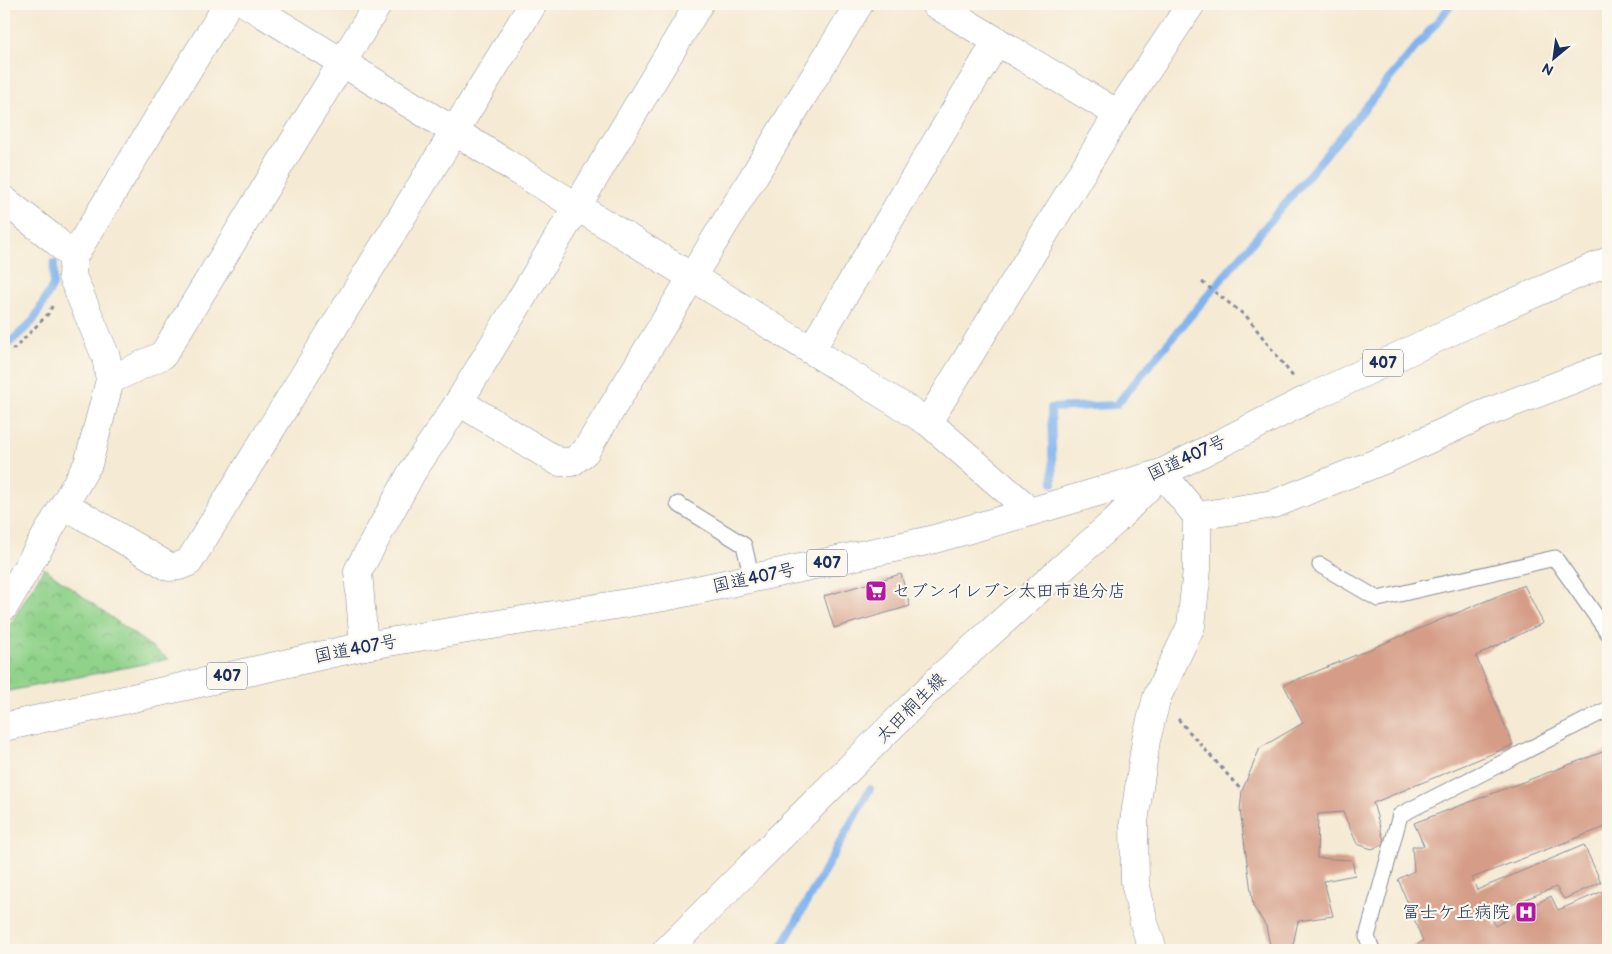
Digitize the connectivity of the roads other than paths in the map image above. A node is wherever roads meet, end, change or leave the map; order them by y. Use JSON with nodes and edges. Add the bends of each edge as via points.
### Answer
{"nodes":[{"id":1,"x":228,"y":4,"type":"edge"},
{"id":2,"x":246,"y":4,"type":"edge"},
{"id":3,"x":378,"y":4,"type":"edge"},
{"id":4,"x":533,"y":4,"type":"edge"},
{"id":5,"x":699,"y":4,"type":"edge"},
{"id":6,"x":859,"y":4,"type":"edge"},
{"id":7,"x":935,"y":4,"type":"edge"},
{"id":8,"x":1191,"y":4,"type":"edge"},
{"id":9,"x":997,"y":41,"type":"junction"},
{"id":10,"x":342,"y":62,"type":"junction"},
{"id":11,"x":1118,"y":114,"type":"junction"},
{"id":12,"x":454,"y":131,"type":"junction"},
{"id":13,"x":4,"y":200,"type":"edge"},
{"id":14,"x":576,"y":206,"type":"junction"},
{"id":15,"x":1608,"y":261,"type":"edge"},
{"id":16,"x":73,"y":266,"type":"junction"},
{"id":17,"x":692,"y":277,"type":"junction"},
{"id":18,"x":811,"y":350,"type":"junction"},
{"id":19,"x":1606,"y":371,"type":"edge"},
{"id":20,"x":110,"y":380,"type":"junction"},
{"id":21,"x":459,"y":402,"type":"junction"},
{"id":22,"x":928,"y":422,"type":"junction"},
{"id":23,"x":1162,"y":473,"type":"junction"},
{"id":24,"x":678,"y":504,"type":"dead end"},
{"id":25,"x":65,"y":505,"type":"junction"},
{"id":26,"x":1023,"y":514,"type":"junction"},
{"id":27,"x":1197,"y":516,"type":"junction"},
{"id":28,"x":1320,"y":565,"type":"dead end"},
{"id":29,"x":752,"y":579,"type":"junction"},
{"id":30,"x":4,"y":607,"type":"edge"},
{"id":31,"x":1608,"y":632,"type":"edge"},
{"id":32,"x":364,"y":646,"type":"junction"},
{"id":33,"x":1608,"y":709,"type":"edge"},
{"id":34,"x":4,"y":727,"type":"edge"},
{"id":35,"x":667,"y":950,"type":"edge"},
{"id":36,"x":1153,"y":950,"type":"edge"},
{"id":37,"x":1372,"y":950,"type":"edge"}],
"edges":[{"from":1,"to":16,"type":"main road"},
{"from":2,"to":10,"type":"main road"},
{"from":3,"to":10,"type":"main road"},
{"from":4,"to":12,"type":"main road"},
{"from":5,"to":14,"type":"main road"},
{"from":6,"to":17,"type":"main road"},
{"from":7,"to":9,"type":"main road"},
{"from":8,"to":11,"type":"main road"},
{"from":9,"to":11,"type":"main road"},
{"from":9,"to":18,"type":"main road"},
{"from":10,"to":12,"type":"main road"},
{"from":10,"to":20,"type":"main road","via":[[162,355]]},
{"from":11,"to":22,"type":"main road"},
{"from":12,"to":14,"type":"main road"},
{"from":12,"to":25,"type":"main road","via":[[190,562],[170,567]]},
{"from":13,"to":16,"type":"main road","via":[[55,240]]},
{"from":14,"to":17,"type":"main road"},
{"from":14,"to":21,"type":"main road"},
{"from":15,"to":23,"type":"main road","name":"国道407号","number":"407","via":[[1310,398]]},
{"from":16,"to":20,"type":"main road","via":[[106,357]]},
{"from":17,"to":18,"type":"main road"},
{"from":17,"to":21,"type":"main road","via":[[585,452],[572,462],[559,462]]},
{"from":18,"to":22,"type":"main road"},
{"from":19,"to":27,"type":"main road","via":[[1481,415],[1386,460],[1274,504]]},
{"from":20,"to":25,"type":"main road","via":[[88,464]]},
{"from":21,"to":32,"type":"main road","via":[[412,472],[358,571]]},
{"from":22,"to":26,"type":"main road","via":[[1020,502]]},
{"from":23,"to":26,"type":"main road","name":"国道407号","number":"407"},
{"from":23,"to":27,"type":"main road"},
{"from":23,"to":35,"type":"main road","name":"太田桐生線","via":[[1115,520],[942,676]]},
{"from":24,"to":29,"type":"lane","via":[[744,546]]},
{"from":25,"to":30,"type":"main road"},
{"from":26,"to":29,"type":"main road","name":"国道407号","number":"407","via":[[930,540]]},
{"from":27,"to":36,"type":"main road","via":[[1197,569],[1191,626],[1157,697],[1146,740],[1134,822],[1135,882]]},
{"from":28,"to":31,"type":"lane","via":[[1378,599],[1555,558]]},
{"from":29,"to":32,"type":"main road","name":"国道407号","number":"407","via":[[664,598]]},
{"from":32,"to":34,"type":"main road","name":"国道407号","number":"407"},
{"from":33,"to":37,"type":"lane","via":[[1400,815],[1367,937]]}]}
